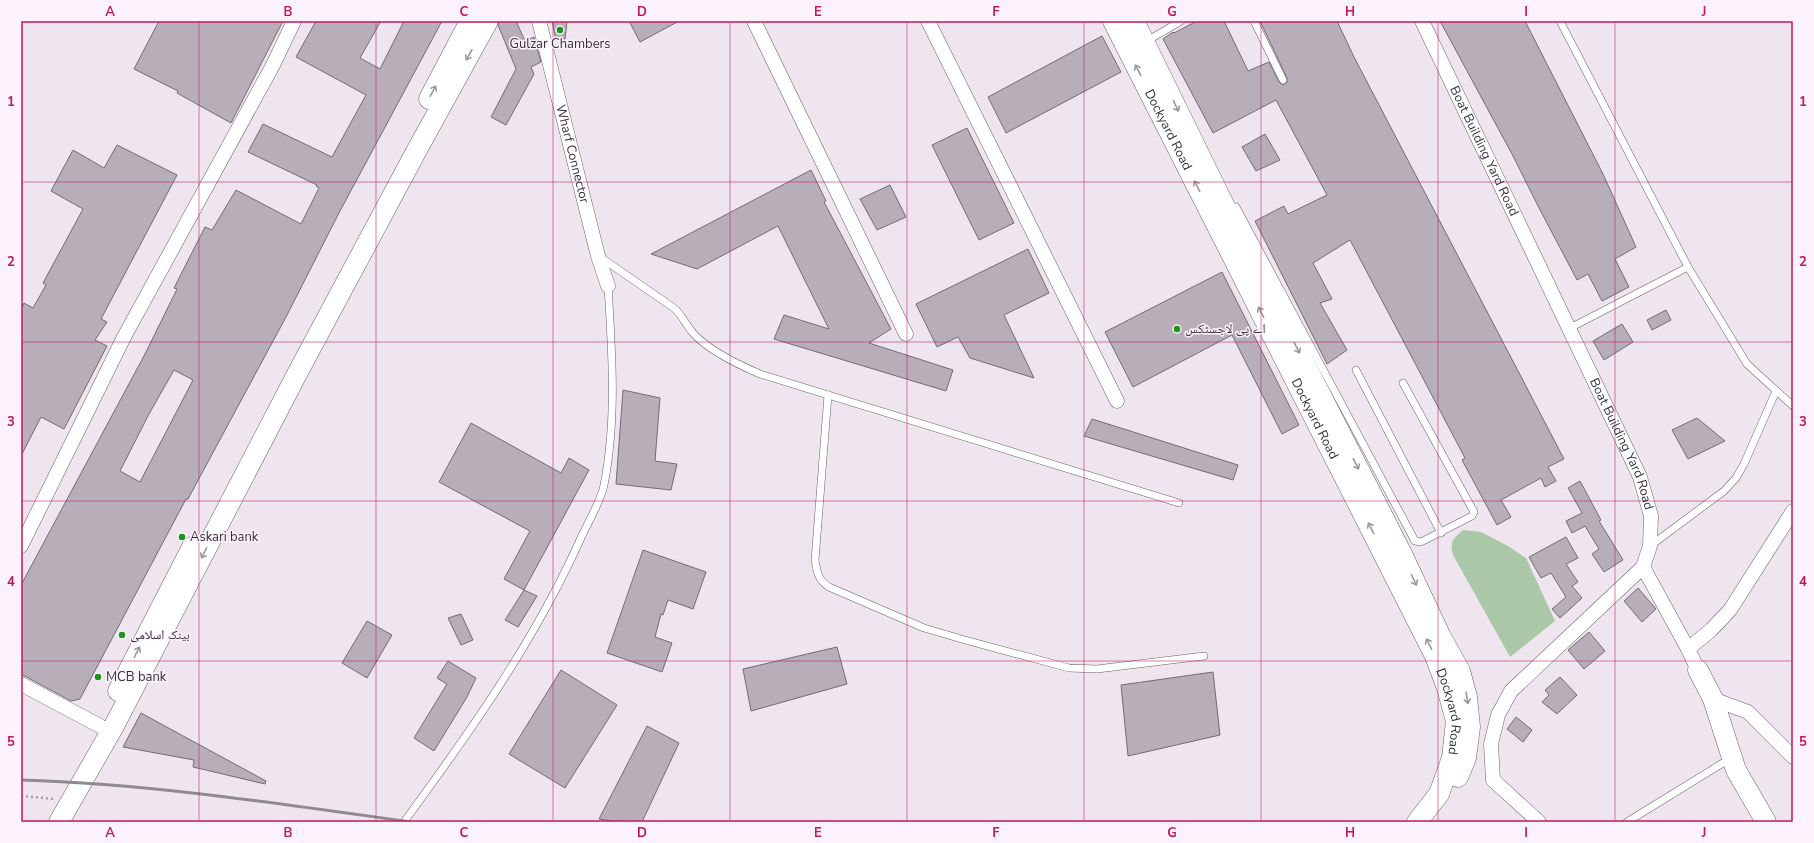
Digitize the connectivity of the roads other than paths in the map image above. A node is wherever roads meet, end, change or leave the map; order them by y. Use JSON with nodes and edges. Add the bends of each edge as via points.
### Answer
{"nodes":[{"id":1,"x":294,"y":21,"type":"edge"},
{"id":2,"x":470,"y":21,"type":"edge"},
{"id":3,"x":488,"y":21,"type":"edge"},
{"id":4,"x":539,"y":21,"type":"edge"},
{"id":5,"x":754,"y":21,"type":"edge"},
{"id":6,"x":928,"y":21,"type":"edge"},
{"id":7,"x":1113,"y":21,"type":"edge"},
{"id":8,"x":1134,"y":21,"type":"edge"},
{"id":9,"x":1181,"y":21,"type":"edge"},
{"id":10,"x":1254,"y":21,"type":"edge"},
{"id":11,"x":1422,"y":21,"type":"edge"},
{"id":12,"x":1560,"y":21,"type":"edge"},
{"id":13,"x":1145,"y":42,"type":"junction"},
{"id":14,"x":1283,"y":80,"type":"dead end"},
{"id":15,"x":1218,"y":192,"type":"junction"},
{"id":16,"x":1222,"y":217,"type":"junction"},
{"id":17,"x":598,"y":256,"type":"junction"},
{"id":18,"x":1688,"y":267,"type":"junction"},
{"id":19,"x":608,"y":286,"type":"joint"},
{"id":20,"x":1568,"y":329,"type":"junction"},
{"id":21,"x":906,"y":334,"type":"dead end"},
{"id":22,"x":1356,"y":370,"type":"dead end"},
{"id":23,"x":1403,"y":383,"type":"dead end"},
{"id":24,"x":1776,"y":391,"type":"junction"},
{"id":25,"x":828,"y":395,"type":"junction"},
{"id":26,"x":1118,"y":401,"type":"dead end"},
{"id":27,"x":1793,"y":406,"type":"edge"},
{"id":28,"x":1179,"y":504,"type":"dead end"},
{"id":29,"x":1793,"y":511,"type":"edge"},
{"id":30,"x":1441,"y":533,"type":"junction"},
{"id":31,"x":21,"y":546,"type":"edge"},
{"id":32,"x":1650,"y":546,"type":"junction"},
{"id":33,"x":1643,"y":567,"type":"junction"},
{"id":34,"x":1688,"y":649,"type":"junction"},
{"id":35,"x":1204,"y":656,"type":"dead end"},
{"id":36,"x":1698,"y":670,"type":"joint"},
{"id":37,"x":21,"y":684,"type":"edge"},
{"id":38,"x":1713,"y":699,"type":"junction"},
{"id":39,"x":100,"y":726,"type":"junction"},
{"id":40,"x":1793,"y":757,"type":"edge"},
{"id":41,"x":1731,"y":758,"type":"junction"},
{"id":42,"x":46,"y":822,"type":"edge"},
{"id":43,"x":59,"y":822,"type":"edge"},
{"id":44,"x":404,"y":822,"type":"edge"},
{"id":45,"x":1417,"y":822,"type":"edge"},
{"id":46,"x":1432,"y":822,"type":"edge"},
{"id":47,"x":1539,"y":822,"type":"edge"},
{"id":48,"x":1627,"y":822,"type":"edge"},
{"id":49,"x":1766,"y":822,"type":"edge"}],
"edges":[{"from":1,"to":31,"type":"street","via":[[124,337]]},
{"from":39,"to":2,"type":"street","one_way":true,"via":[[178,573]]},
{"from":3,"to":43,"type":"street","one_way":true,"via":[[298,372],[114,726]]},
{"from":4,"to":17,"type":"street","name":"Wharf Connector"},
{"from":5,"to":21,"type":"street"},
{"from":6,"to":26,"type":"street"},
{"from":16,"to":7,"type":"street","name":"Dockyard Road","one_way":true},
{"from":8,"to":13,"type":"street","name":"Dockyard Road"},
{"from":9,"to":13,"type":"lane"},
{"from":10,"to":14,"type":"lane"},
{"from":11,"to":20,"type":"street","name":"Boat Building Yard Road"},
{"from":12,"to":18,"type":"lane"},
{"from":13,"to":15,"type":"street","name":"Dockyard Road","one_way":true},
{"from":15,"to":16,"type":"street","name":"Dockyard Road"},
{"from":15,"to":30,"type":"lane","via":[[1235,206],[1415,541],[1421,542]]},
{"from":45,"to":16,"type":"street","name":"Dockyard Road","one_way":true,"via":[[1438,794],[1452,758],[1456,721],[1447,688],[1435,656]]},
{"from":16,"to":46,"type":"street","name":"Dockyard Road","one_way":true,"via":[[1402,554],[1460,671],[1467,697],[1470,726],[1466,758],[1448,799]]},
{"from":17,"to":19,"type":"street","name":"Wharf Connector"},
{"from":17,"to":25,"type":"lane","via":[[674,308],[694,333],[711,348],[760,374]]},
{"from":18,"to":20,"type":"lane"},
{"from":18,"to":24,"type":"lane","via":[[1747,364]]},
{"from":19,"to":44,"type":"lane","via":[[612,413],[604,486],[564,576],[527,642],[491,701]]},
{"from":20,"to":32,"type":"street","name":"Boat Building Yard Road","via":[[1640,477],[1651,516]]},
{"from":22,"to":30,"type":"lane"},
{"from":23,"to":30,"type":"lane","via":[[1474,512],[1472,516]]},
{"from":24,"to":27,"type":"lane"},
{"from":24,"to":32,"type":"lane","via":[[1736,478],[1724,491]]},
{"from":25,"to":28,"type":"lane"},
{"from":25,"to":35,"type":"lane","via":[[815,560],[817,574],[823,583],[924,628],[1069,668],[1097,669]]},
{"from":29,"to":34,"type":"street","via":[[1730,610]]},
{"from":32,"to":33,"type":"street","name":"Boat Building Yard Road"},
{"from":33,"to":34,"type":"street"},
{"from":33,"to":47,"type":"street","name":"Boat Building Yard Road","via":[[1511,691],[1498,714],[1491,744],[1493,780]]},
{"from":34,"to":36,"type":"street"},
{"from":36,"to":38,"type":"street"},
{"from":37,"to":39,"type":"street"},
{"from":38,"to":40,"type":"street","via":[[1748,712]]},
{"from":38,"to":41,"type":"street"},
{"from":39,"to":42,"type":"street"},
{"from":41,"to":48,"type":"lane"},
{"from":41,"to":49,"type":"street"}]}
